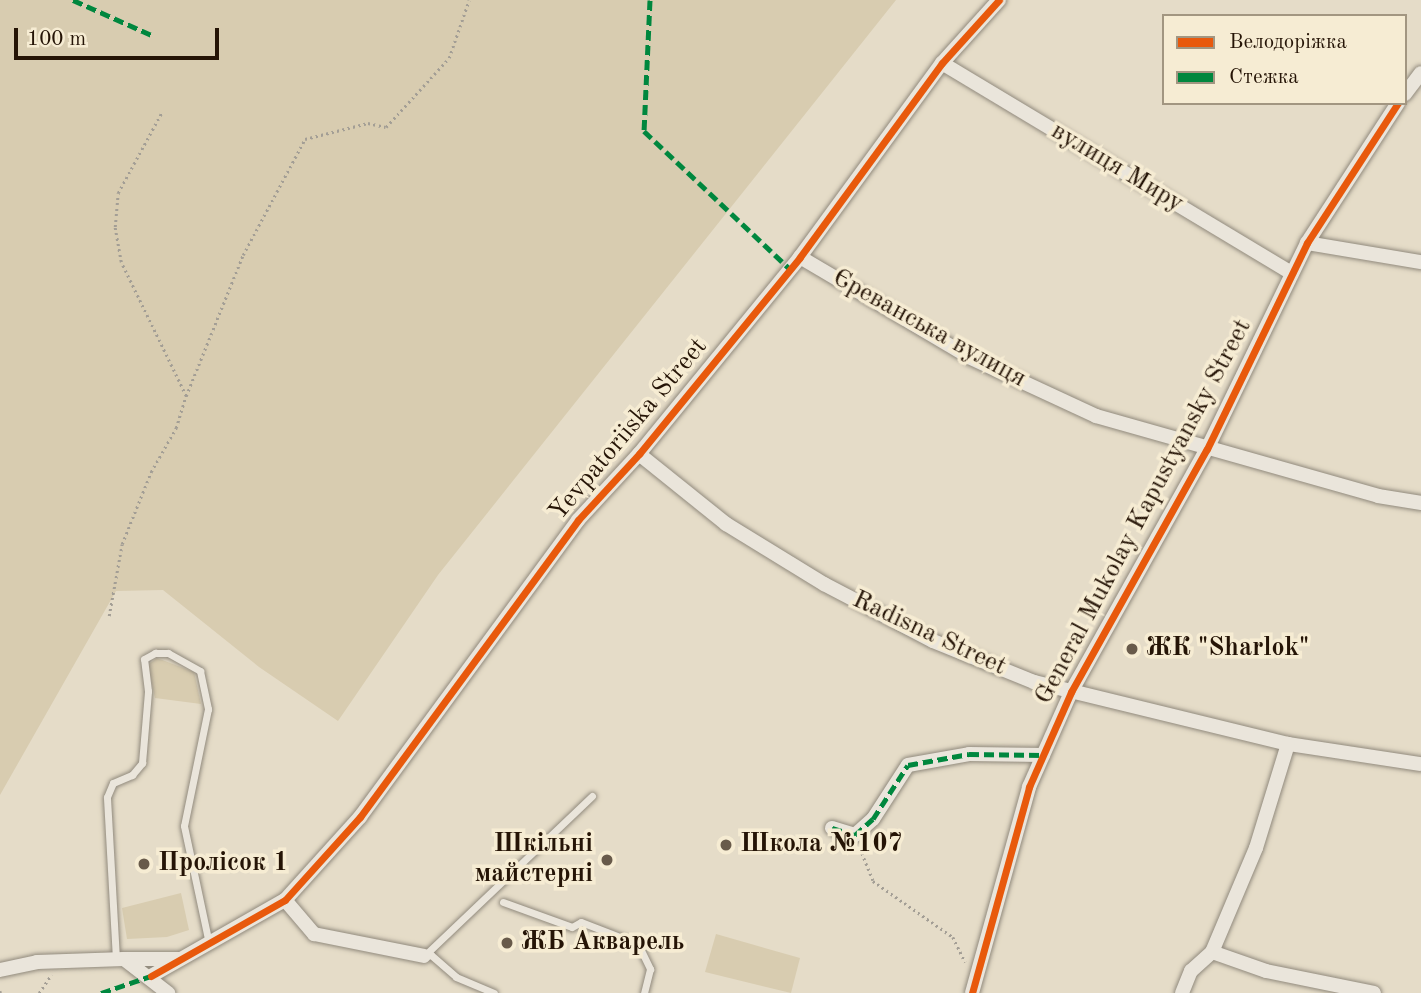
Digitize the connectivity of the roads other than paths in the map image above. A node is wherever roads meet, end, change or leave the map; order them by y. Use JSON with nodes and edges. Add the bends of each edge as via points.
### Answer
{"nodes":[{"id":1,"x":999,"y":0,"type":"edge"},
{"id":2,"x":942,"y":63,"type":"junction"},
{"id":3,"x":1421,"y":73,"type":"edge"},
{"id":4,"x":1407,"y":91,"type":"edge"},
{"id":5,"x":1397,"y":105,"type":"edge"},
{"id":6,"x":1307,"y":243,"type":"junction"},
{"id":7,"x":800,"y":257,"type":"junction"},
{"id":8,"x":1421,"y":262,"type":"edge"},
{"id":9,"x":1293,"y":273,"type":"junction"},
{"id":10,"x":1207,"y":449,"type":"junction"},
{"id":11,"x":639,"y":454,"type":"junction"},
{"id":12,"x":1421,"y":503,"type":"edge"},
{"id":13,"x":1071,"y":692,"type":"junction"},
{"id":14,"x":1288,"y":744,"type":"junction"},
{"id":15,"x":1043,"y":755,"type":"junction"},
{"id":16,"x":1421,"y":764,"type":"edge"},
{"id":17,"x":592,"y":796,"type":"dead end"},
{"id":18,"x":832,"y":828,"type":"dead end"},
{"id":19,"x":285,"y":900,"type":"junction"},
{"id":20,"x":503,"y":902,"type":"dead end"},
{"id":21,"x":209,"y":944,"type":"junction"},
{"id":22,"x":1212,"y":952,"type":"junction"},
{"id":23,"x":424,"y":956,"type":"junction"},
{"id":24,"x":120,"y":959,"type":"junction"},
{"id":25,"x":182,"y":959,"type":"junction"},
{"id":26,"x":0,"y":970,"type":"edge"},
{"id":27,"x":151,"y":976,"type":"junction"},
{"id":28,"x":168,"y":993,"type":"edge"},
{"id":29,"x":494,"y":993,"type":"edge"},
{"id":30,"x":644,"y":993,"type":"edge"},
{"id":31,"x":972,"y":993,"type":"edge"},
{"id":32,"x":1182,"y":993,"type":"edge"},
{"id":33,"x":1374,"y":993,"type":"edge"}],
"edges":[{"from":1,"to":2,"type":"street","name":"Yevpatoriiska Street"},
{"from":2,"to":7,"type":"street","name":"Yevpatoriiska Street"},
{"from":2,"to":9,"type":"street","name":"вулиця Миру"},
{"from":3,"to":4,"type":"street"},
{"from":5,"to":6,"type":"street","name":"General Mukolay Kapustyansky Street"},
{"from":6,"to":8,"type":"street"},
{"from":6,"to":9,"type":"street","name":"General Mukolay Kapustyansky Street"},
{"from":7,"to":10,"type":"street","name":"Єреванська вулиця","via":[[969,357],[1096,416]]},
{"from":7,"to":11,"type":"street","name":"Yevpatoriiska Street"},
{"from":9,"to":10,"type":"street","name":"General Mukolay Kapustyansky Street"},
{"from":10,"to":12,"type":"street","name":"Єреванська вулиця","via":[[1378,496]]},
{"from":10,"to":13,"type":"street","name":"General Mukolay Kapustyansky Street"},
{"from":11,"to":13,"type":"street","name":"Radisna Street","via":[[726,524],[824,583],[933,641]]},
{"from":11,"to":19,"type":"street","name":"Yevpatoriiska Street","via":[[578,520],[360,817]]},
{"from":13,"to":14,"type":"street","name":"Radisna Street"},
{"from":13,"to":15,"type":"street","name":"General Mukolay Kapustyansky Street"},
{"from":14,"to":16,"type":"street","name":"Radisna Street"},
{"from":14,"to":22,"type":"street","via":[[1255,848]]},
{"from":15,"to":18,"type":"street","via":[[969,754],[908,765],[873,819],[855,835]]},
{"from":15,"to":31,"type":"street","name":"General Mukolay Kapustyansky Street","via":[[1029,787]]},
{"from":17,"to":23,"type":"lane"},
{"from":19,"to":21,"type":"street","name":"Yevpatoriiska Street"},
{"from":19,"to":23,"type":"street","via":[[314,934]]},
{"from":20,"to":30,"type":"lane","via":[[572,927],[581,922],[638,944],[650,969]]},
{"from":21,"to":24,"type":"lane","via":[[184,826],[208,709],[200,671],[168,653],[155,653],[144,659],[148,691],[142,763],[132,775],[113,783],[107,797]]},
{"from":21,"to":25,"type":"street","name":"Yevpatoriiska Street"},
{"from":22,"to":32,"type":"street","via":[[1191,971]]},
{"from":22,"to":33,"type":"street","via":[[1266,971]]},
{"from":23,"to":29,"type":"lane","via":[[430,955],[456,977]]},
{"from":24,"to":25,"type":"street"},
{"from":24,"to":26,"type":"street"},
{"from":24,"to":27,"type":"street"},
{"from":25,"to":27,"type":"street","name":"Yevpatoriiska Street"},
{"from":27,"to":28,"type":"street"}]}
